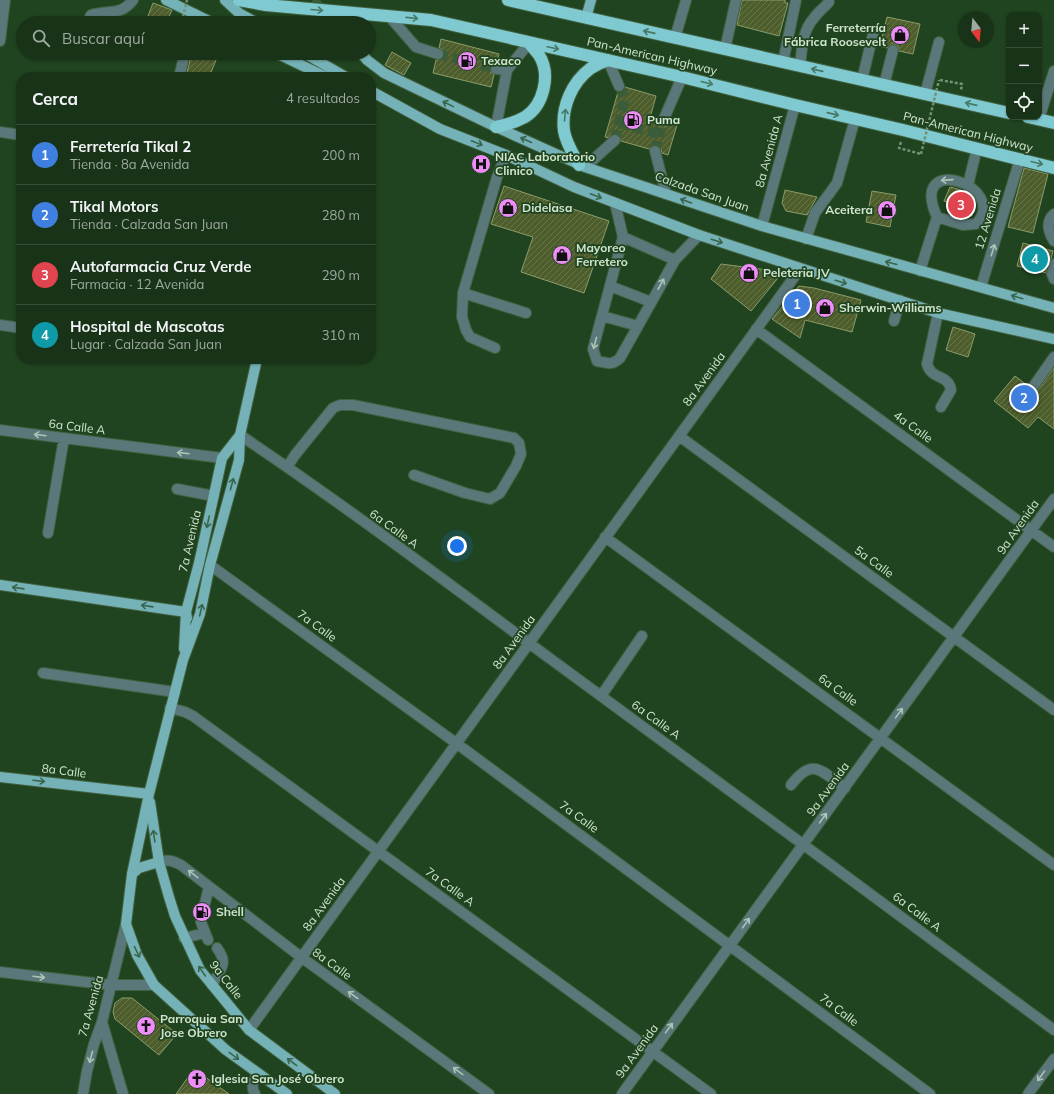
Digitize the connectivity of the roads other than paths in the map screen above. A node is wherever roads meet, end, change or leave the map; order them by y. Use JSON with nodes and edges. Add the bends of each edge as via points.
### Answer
{"nodes":[{"id":1,"x":133,"y":0,"type":"edge"},
{"id":2,"x":166,"y":0,"type":"edge"},
{"id":3,"x":225,"y":0,"type":"edge"},
{"id":4,"x":243,"y":0,"type":"edge"},
{"id":5,"x":508,"y":0,"type":"edge"},
{"id":6,"x":591,"y":0,"type":"edge"},
{"id":7,"x":686,"y":0,"type":"edge"},
{"id":8,"x":736,"y":0,"type":"edge"},
{"id":9,"x":796,"y":0,"type":"edge"},
{"id":10,"x":829,"y":2,"type":"dead end"},
{"id":11,"x":3,"y":6,"type":"edge"},
{"id":12,"x":90,"y":16,"type":"edge"},
{"id":13,"x":190,"y":16,"type":"edge"},
{"id":14,"x":244,"y":16,"type":"edge"},
{"id":15,"x":389,"y":16,"type":"junction"},
{"id":16,"x":586,"y":18,"type":"junction"},
{"id":17,"x":873,"y":34,"type":"dead end"},
{"id":18,"x":675,"y":38,"type":"junction"},
{"id":19,"x":0,"y":41,"type":"edge"},
{"id":20,"x":939,"y":42,"type":"dead end"},
{"id":21,"x":529,"y":43,"type":"junction"},
{"id":22,"x":725,"y":49,"type":"junction"},
{"id":23,"x":893,"y":50,"type":"dead end"},
{"id":24,"x":438,"y":54,"type":"tunnel mouth"},
{"id":25,"x":183,"y":60,"type":"edge"},
{"id":26,"x":291,"y":60,"type":"edge"},
{"id":27,"x":316,"y":60,"type":"edge"},
{"id":28,"x":367,"y":60,"type":"edge"},
{"id":29,"x":608,"y":60,"type":"junction"},
{"id":30,"x":783,"y":62,"type":"junction"},
{"id":31,"x":800,"y":66,"type":"junction"},
{"id":32,"x":496,"y":69,"type":"tunnel mouth"},
{"id":33,"x":507,"y":70,"type":"junction"},
{"id":34,"x":1054,"y":71,"type":"edge"},
{"id":35,"x":180,"y":72,"type":"edge"},
{"id":36,"x":316,"y":72,"type":"edge"},
{"id":37,"x":337,"y":72,"type":"edge"},
{"id":38,"x":682,"y":77,"type":"junction"},
{"id":39,"x":862,"y":80,"type":"junction"},
{"id":40,"x":884,"y":85,"type":"junction"},
{"id":41,"x":619,"y":86,"type":"tunnel mouth"},
{"id":42,"x":376,"y":94,"type":"edge"},
{"id":43,"x":925,"y":94,"type":"junction"},
{"id":44,"x":376,"y":99,"type":"edge"},
{"id":45,"x":1042,"y":99,"type":"edge"},
{"id":46,"x":795,"y":105,"type":"junction"},
{"id":47,"x":1006,"y":112,"type":"edge"},
{"id":48,"x":855,"y":119,"type":"junction"},
{"id":49,"x":1042,"y":120,"type":"edge"},
{"id":50,"x":663,"y":122,"type":"tunnel mouth"},
{"id":51,"x":1054,"y":123,"type":"edge"},
{"id":52,"x":496,"y":127,"type":"junction"},
{"id":53,"x":440,"y":129,"type":"junction"},
{"id":54,"x":0,"y":132,"type":"edge"},
{"id":55,"x":16,"y":134,"type":"edge"},
{"id":56,"x":615,"y":140,"type":"tunnel mouth"},
{"id":57,"x":977,"y":148,"type":"junction"},
{"id":58,"x":655,"y":151,"type":"tunnel mouth"},
{"id":59,"x":506,"y":155,"type":"junction"},
{"id":60,"x":1020,"y":159,"type":"junction"},
{"id":61,"x":582,"y":166,"type":"junction"},
{"id":62,"x":1054,"y":168,"type":"edge"},
{"id":63,"x":968,"y":185,"type":"junction"},
{"id":64,"x":666,"y":194,"type":"junction"},
{"id":65,"x":615,"y":203,"type":"junction"},
{"id":66,"x":1054,"y":214,"type":"edge"},
{"id":67,"x":937,"y":217,"type":"junction"},
{"id":68,"x":762,"y":226,"type":"junction"},
{"id":69,"x":699,"y":235,"type":"junction"},
{"id":70,"x":623,"y":237,"type":"junction"},
{"id":71,"x":806,"y":239,"type":"junction"},
{"id":72,"x":1054,"y":242,"type":"edge"},
{"id":73,"x":675,"y":260,"type":"junction"},
{"id":74,"x":1054,"y":264,"type":"edge"},
{"id":75,"x":800,"y":269,"type":"junction"},
{"id":76,"x":920,"y":271,"type":"junction"},
{"id":77,"x":1054,"y":279,"type":"edge"},
{"id":78,"x":610,"y":286,"type":"junction"},
{"id":79,"x":981,"y":287,"type":"junction"},
{"id":80,"x":463,"y":293,"type":"junction"},
{"id":81,"x":900,"y":300,"type":"junction"},
{"id":82,"x":651,"y":302,"type":"junction"},
{"id":83,"x":1054,"y":308,"type":"edge"},
{"id":84,"x":526,"y":313,"type":"dead end"},
{"id":85,"x":938,"y":313,"type":"junction"},
{"id":86,"x":602,"y":316,"type":"junction"},
{"id":87,"x":894,"y":321,"type":"dead end"},
{"id":88,"x":0,"y":326,"type":"edge"},
{"id":89,"x":638,"y":326,"type":"junction"},
{"id":90,"x":16,"y":328,"type":"edge"},
{"id":91,"x":756,"y":329,"type":"junction"},
{"id":92,"x":1054,"y":339,"type":"edge"},
{"id":93,"x":495,"y":348,"type":"dead end"},
{"id":94,"x":1054,"y":358,"type":"edge"},
{"id":95,"x":256,"y":364,"type":"edge"},
{"id":96,"x":1033,"y":387,"type":"dead end"},
{"id":97,"x":941,"y":407,"type":"dead end"},
{"id":98,"x":0,"y":430,"type":"edge"},
{"id":99,"x":240,"y":435,"type":"junction"},
{"id":100,"x":679,"y":436,"type":"junction"},
{"id":101,"x":64,"y":438,"type":"junction"},
{"id":102,"x":222,"y":458,"type":"junction"},
{"id":103,"x":288,"y":467,"type":"junction"},
{"id":104,"x":414,"y":475,"type":"dead end"},
{"id":105,"x":177,"y":489,"type":"dead end"},
{"id":106,"x":214,"y":496,"type":"junction"},
{"id":107,"x":1054,"y":499,"type":"edge"},
{"id":108,"x":1032,"y":531,"type":"junction"},
{"id":109,"x":48,"y":533,"type":"dead end"},
{"id":110,"x":605,"y":537,"type":"junction"},
{"id":111,"x":1054,"y":547,"type":"edge"},
{"id":112,"x":210,"y":565,"type":"junction"},
{"id":113,"x":0,"y":585,"type":"edge"},
{"id":114,"x":186,"y":612,"type":"junction"},
{"id":115,"x":192,"y":635,"type":"junction"},
{"id":116,"x":642,"y":636,"type":"dead end"},
{"id":117,"x":955,"y":637,"type":"junction"},
{"id":118,"x":529,"y":643,"type":"junction"},
{"id":119,"x":183,"y":660,"type":"junction"},
{"id":120,"x":43,"y":673,"type":"dead end"},
{"id":121,"x":174,"y":692,"type":"junction"},
{"id":122,"x":601,"y":696,"type":"junction"},
{"id":123,"x":170,"y":708,"type":"junction"},
{"id":124,"x":1054,"y":710,"type":"edge"},
{"id":125,"x":881,"y":738,"type":"junction"},
{"id":126,"x":456,"y":743,"type":"junction"},
{"id":127,"x":0,"y":777,"type":"edge"},
{"id":128,"x":791,"y":785,"type":"dead end"},
{"id":129,"x":845,"y":788,"type":"junction"},
{"id":130,"x":149,"y":794,"type":"junction"},
{"id":131,"x":804,"y":844,"type":"junction"},
{"id":132,"x":379,"y":851,"type":"junction"},
{"id":133,"x":159,"y":862,"type":"junction"},
{"id":134,"x":1054,"y":865,"type":"edge"},
{"id":135,"x":132,"y":874,"type":"junction"},
{"id":136,"x":209,"y":887,"type":"junction"},
{"id":137,"x":205,"y":903,"type":"tunnel mouth"},
{"id":138,"x":202,"y":922,"type":"tunnel mouth"},
{"id":139,"x":126,"y":924,"type":"junction"},
{"id":140,"x":184,"y":938,"type":"junction"},
{"id":141,"x":730,"y":945,"type":"junction"},
{"id":142,"x":217,"y":948,"type":"dead end"},
{"id":143,"x":301,"y":957,"type":"junction"},
{"id":144,"x":0,"y":972,"type":"edge"},
{"id":145,"x":111,"y":985,"type":"junction"},
{"id":146,"x":154,"y":985,"type":"junction"},
{"id":147,"x":212,"y":985,"type":"junction"},
{"id":148,"x":102,"y":1022,"type":"junction"},
{"id":149,"x":249,"y":1030,"type":"junction"},
{"id":150,"x":1054,"y":1030,"type":"edge"},
{"id":151,"x":653,"y":1051,"type":"junction"},
{"id":152,"x":1054,"y":1059,"type":"edge"},
{"id":153,"x":258,"y":1073,"type":"junction"},
{"id":154,"x":83,"y":1094,"type":"edge"},
{"id":155,"x":123,"y":1094,"type":"edge"},
{"id":156,"x":255,"y":1094,"type":"edge"},
{"id":157,"x":288,"y":1094,"type":"edge"},
{"id":158,"x":335,"y":1094,"type":"edge"},
{"id":159,"x":489,"y":1094,"type":"edge"},
{"id":160,"x":622,"y":1094,"type":"edge"},
{"id":161,"x":711,"y":1094,"type":"edge"},
{"id":162,"x":930,"y":1094,"type":"edge"},
{"id":163,"x":1028,"y":1094,"type":"edge"}],
"edges":[{"from":1,"to":12,"type":"street","via":[[117,12]]},
{"from":2,"to":13,"type":"main road"},
{"from":3,"to":14,"type":"main road"},
{"from":4,"to":15,"type":"highway","name":"Pan-American Highway","one_way":true,"via":[[266,5]]},
{"from":5,"to":16,"type":"highway","name":"Pan-American Highway"},
{"from":6,"to":16,"type":"main road"},
{"from":7,"to":18,"type":"street"},
{"from":8,"to":22,"type":"street"},
{"from":9,"to":30,"type":"street"},
{"from":10,"to":31,"type":"street","via":[[807,28]]},
{"from":11,"to":19,"type":"street"},
{"from":15,"to":21,"type":"highway","name":"Pan-American Highway","one_way":true,"via":[[431,20]]},
{"from":15,"to":24,"type":"street","via":[[416,47]]},
{"from":18,"to":16,"type":"highway","name":"Pan-American Highway","one_way":true},
{"from":17,"to":39,"type":"street"},
{"from":18,"to":22,"type":"highway","name":"Pan-American Highway"},
{"from":20,"to":43,"type":"street"},
{"from":21,"to":29,"type":"highway","name":"Pan-American Highway","one_way":true},
{"from":21,"to":33,"type":"street"},
{"from":21,"to":52,"type":"highway","via":[[540,56],[545,72],[544,88],[538,104],[527,116],[512,124]]},
{"from":22,"to":30,"type":"highway","name":"Pan-American Highway"},
{"from":23,"to":40,"type":"street"},
{"from":25,"to":35,"type":"street"},
{"from":26,"to":36,"type":"main road"},
{"from":27,"to":37,"type":"main road"},
{"from":52,"to":28,"type":"main road","name":"Calzada San Juan","one_way":true,"via":[[384,73]]},
{"from":29,"to":38,"type":"highway","name":"Pan-American Highway"},
{"from":29,"to":41,"type":"street"},
{"from":61,"to":29,"type":"highway","one_way":true,"via":[[570,149],[564,131],[564,113],[569,96],[578,80],[591,68]]},
{"from":30,"to":31,"type":"highway","name":"Pan-American Highway"},
{"from":39,"to":31,"type":"highway","name":"Pan-American Highway","one_way":true},
{"from":32,"to":33,"type":"street"},
{"from":33,"to":52,"type":"street"},
{"from":34,"to":45,"type":"street"},
{"from":38,"to":46,"type":"highway","name":"Pan-American Highway","one_way":true},
{"from":38,"to":50,"type":"street"},
{"from":39,"to":40,"type":"highway","name":"Pan-American Highway"},
{"from":40,"to":43,"type":"highway","name":"Pan-American Highway"},
{"from":42,"to":53,"type":"main road"},
{"from":47,"to":43,"type":"highway","name":"Pan-American Highway","one_way":true},
{"from":44,"to":53,"type":"main road"},
{"from":46,"to":48,"type":"highway","name":"Pan-American Highway","one_way":true},
{"from":46,"to":68,"type":"street","name":"8a Avenida A"},
{"from":48,"to":57,"type":"highway","name":"Pan-American Highway"},
{"from":48,"to":71,"type":"street","via":[[837,183],[815,213]]},
{"from":49,"to":51,"type":"highway"},
{"from":61,"to":52,"type":"main road","name":"Calzada San Juan","one_way":true},
{"from":53,"to":59,"type":"main road","one_way":true},
{"from":54,"to":55,"type":"street"},
{"from":56,"to":61,"type":"street"},
{"from":57,"to":60,"type":"highway","name":"Pan-American Highway"},
{"from":57,"to":63,"type":"street"},
{"from":58,"to":64,"type":"street"},
{"from":59,"to":65,"type":"main road","one_way":true},
{"from":59,"to":80,"type":"street","via":[[497,177]]},
{"from":60,"to":62,"type":"highway","name":"Pan-American Highway","one_way":true},
{"from":79,"to":60,"type":"street","name":"12 Avenida","one_way":true},
{"from":61,"to":64,"type":"main road","name":"Calzada San Juan"},
{"from":63,"to":67,"type":"street","one_way":true,"via":[[953,179],[938,182],[932,199]]},
{"from":63,"to":67,"type":"street","via":[[982,201],[980,220],[976,224],[962,225]]},
{"from":68,"to":64,"type":"main road","name":"Calzada San Juan","one_way":true},
{"from":65,"to":69,"type":"main road"},
{"from":65,"to":70,"type":"street"},
{"from":66,"to":72,"type":"street","via":[[1048,228]]},
{"from":67,"to":76,"type":"street"},
{"from":68,"to":71,"type":"main road","name":"Calzada San Juan"},
{"from":69,"to":73,"type":"street"},
{"from":69,"to":75,"type":"main road","one_way":true},
{"from":70,"to":73,"type":"street"},
{"from":70,"to":78,"type":"street"},
{"from":76,"to":71,"type":"main road","name":"Calzada San Juan","one_way":true},
{"from":82,"to":73,"type":"street","one_way":true},
{"from":74,"to":77,"type":"street"},
{"from":75,"to":81,"type":"main road","one_way":true},
{"from":75,"to":91,"type":"street","name":"8a Avenida"},
{"from":76,"to":79,"type":"main road","name":"Calzada San Juan"},
{"from":78,"to":82,"type":"street"},
{"from":78,"to":86,"type":"street"},
{"from":83,"to":79,"type":"main road","name":"Calzada San Juan","one_way":true},
{"from":80,"to":84,"type":"street"},
{"from":80,"to":93,"type":"street","via":[[462,317],[470,337]]},
{"from":81,"to":85,"type":"main road"},
{"from":81,"to":87,"type":"street"},
{"from":82,"to":89,"type":"street"},
{"from":85,"to":92,"type":"main road"},
{"from":85,"to":97,"type":"street","via":[[927,364],[933,374],[948,381],[950,386],[951,390]]},
{"from":86,"to":89,"type":"street"},
{"from":86,"to":89,"type":"street","one_way":true,"via":[[593,349],[597,361],[610,364],[616,362]]},
{"from":88,"to":90,"type":"street"},
{"from":91,"to":100,"type":"street","name":"8a Avenida"},
{"from":91,"to":108,"type":"street","name":"4a Calle"},
{"from":94,"to":96,"type":"street"},
{"from":95,"to":99,"type":"main road","name":"7a Avenida"},
{"from":101,"to":98,"type":"street","name":"6a Calle A","one_way":true},
{"from":99,"to":102,"type":"main road","name":"7a Avenida"},
{"from":99,"to":103,"type":"street","name":"6a Calle A"},
{"from":112,"to":99,"type":"main road","name":"7a Avenida","one_way":true,"via":[[239,460]]},
{"from":100,"to":110,"type":"street","name":"8a Avenida"},
{"from":100,"to":117,"type":"street","name":"5a Calle"},
{"from":102,"to":101,"type":"street","name":"6a Calle A","one_way":true},
{"from":101,"to":109,"type":"street"},
{"from":102,"to":106,"type":"main road","name":"7a Avenida"},
{"from":103,"to":104,"type":"street","via":[[333,408],[340,405],[514,438],[519,443],[521,454],[516,466],[500,493],[490,499]]},
{"from":103,"to":118,"type":"street","name":"6a Calle A"},
{"from":105,"to":106,"type":"street"},
{"from":106,"to":114,"type":"main road","name":"7a Avenida","one_way":true},
{"from":107,"to":108,"type":"street","name":"9a Avenida"},
{"from":108,"to":111,"type":"street","name":"4a Calle"},
{"from":108,"to":117,"type":"street","name":"9a Avenida"},
{"from":110,"to":118,"type":"street","name":"8a Avenida"},
{"from":110,"to":125,"type":"street","name":"6a Calle"},
{"from":115,"to":112,"type":"main road","name":"7a Avenida","one_way":true,"via":[[200,614]]},
{"from":112,"to":126,"type":"street","name":"7a Calle"},
{"from":114,"to":113,"type":"main road","one_way":true},
{"from":114,"to":115,"type":"main road"},
{"from":114,"to":119,"type":"main road","name":"7a Avenida"},
{"from":115,"to":119,"type":"main road","name":"7a Avenida"},
{"from":116,"to":122,"type":"street"},
{"from":117,"to":124,"type":"street","name":"5a Calle"},
{"from":125,"to":117,"type":"street","name":"9a Avenida","one_way":true},
{"from":118,"to":122,"type":"street","name":"6a Calle A"},
{"from":118,"to":126,"type":"street","name":"8a Avenida"},
{"from":119,"to":121,"type":"main road","name":"7a Avenida"},
{"from":120,"to":121,"type":"street"},
{"from":121,"to":123,"type":"main road","name":"7a Avenida"},
{"from":122,"to":131,"type":"street","name":"6a Calle A"},
{"from":123,"to":130,"type":"main road","name":"7a Avenida"},
{"from":123,"to":132,"type":"street","name":"7a Calle A","via":[[193,716]]},
{"from":125,"to":129,"type":"street","name":"9a Avenida"},
{"from":125,"to":134,"type":"street","name":"6a Calle"},
{"from":126,"to":132,"type":"street","name":"8a Avenida"},
{"from":126,"to":141,"type":"street","name":"7a Calle"},
{"from":127,"to":130,"type":"main road","name":"8a Calle","one_way":true},
{"from":128,"to":129,"type":"street","via":[[805,770],[812,768],[820,770]]},
{"from":131,"to":129,"type":"street","name":"9a Avenida","one_way":true},
{"from":133,"to":130,"type":"main road","name":"9a Calle","one_way":true},
{"from":130,"to":135,"type":"main road","name":"7a Avenida"},
{"from":141,"to":131,"type":"street","name":"9a Avenida","one_way":true},
{"from":131,"to":150,"type":"street","name":"6a Calle A"},
{"from":132,"to":143,"type":"street","name":"8a Avenida"},
{"from":132,"to":151,"type":"street","name":"7a Calle A"},
{"from":133,"to":135,"type":"main road","via":[[143,866]]},
{"from":136,"to":133,"type":"street","name":"8a Calle","one_way":true,"via":[[182,865],[166,860]]},
{"from":133,"to":140,"type":"main road","name":"9a Calle"},
{"from":135,"to":139,"type":"main road"},
{"from":136,"to":137,"type":"street"},
{"from":136,"to":143,"type":"street","name":"8a Calle"},
{"from":138,"to":140,"type":"street","via":[[207,937]]},
{"from":139,"to":145,"type":"street","name":"7a Avenida"},
{"from":139,"to":146,"type":"main road","one_way":true,"via":[[137,955]]},
{"from":147,"to":140,"type":"main road","name":"9a Calle","one_way":true,"via":[[200,970]]},
{"from":151,"to":141,"type":"street","name":"9a Avenida","one_way":true},
{"from":141,"to":162,"type":"street","name":"7a Calle"},
{"from":142,"to":147,"type":"street","via":[[222,955],[223,963]]},
{"from":143,"to":149,"type":"street","name":"8a Avenida"},
{"from":159,"to":143,"type":"street","name":"8a Calle","one_way":true},
{"from":144,"to":145,"type":"street","one_way":true},
{"from":145,"to":146,"type":"street"},
{"from":145,"to":148,"type":"street","name":"7a Avenida"},
{"from":146,"to":153,"type":"main road","one_way":true,"via":[[226,1050]]},
{"from":147,"to":149,"type":"main road","name":"9a Calle"},
{"from":148,"to":154,"type":"street","name":"7a Avenida","one_way":true,"via":[[94,1044]]},
{"from":148,"to":155,"type":"street"},
{"from":158,"to":149,"type":"main road","name":"9a Calle","one_way":true},
{"from":151,"to":160,"type":"street","name":"9a Avenida"},
{"from":151,"to":161,"type":"street","name":"7a Calle A"},
{"from":152,"to":163,"type":"street","one_way":true},
{"from":153,"to":156,"type":"street","via":[[253,1082]]},
{"from":153,"to":157,"type":"main road"}]}
